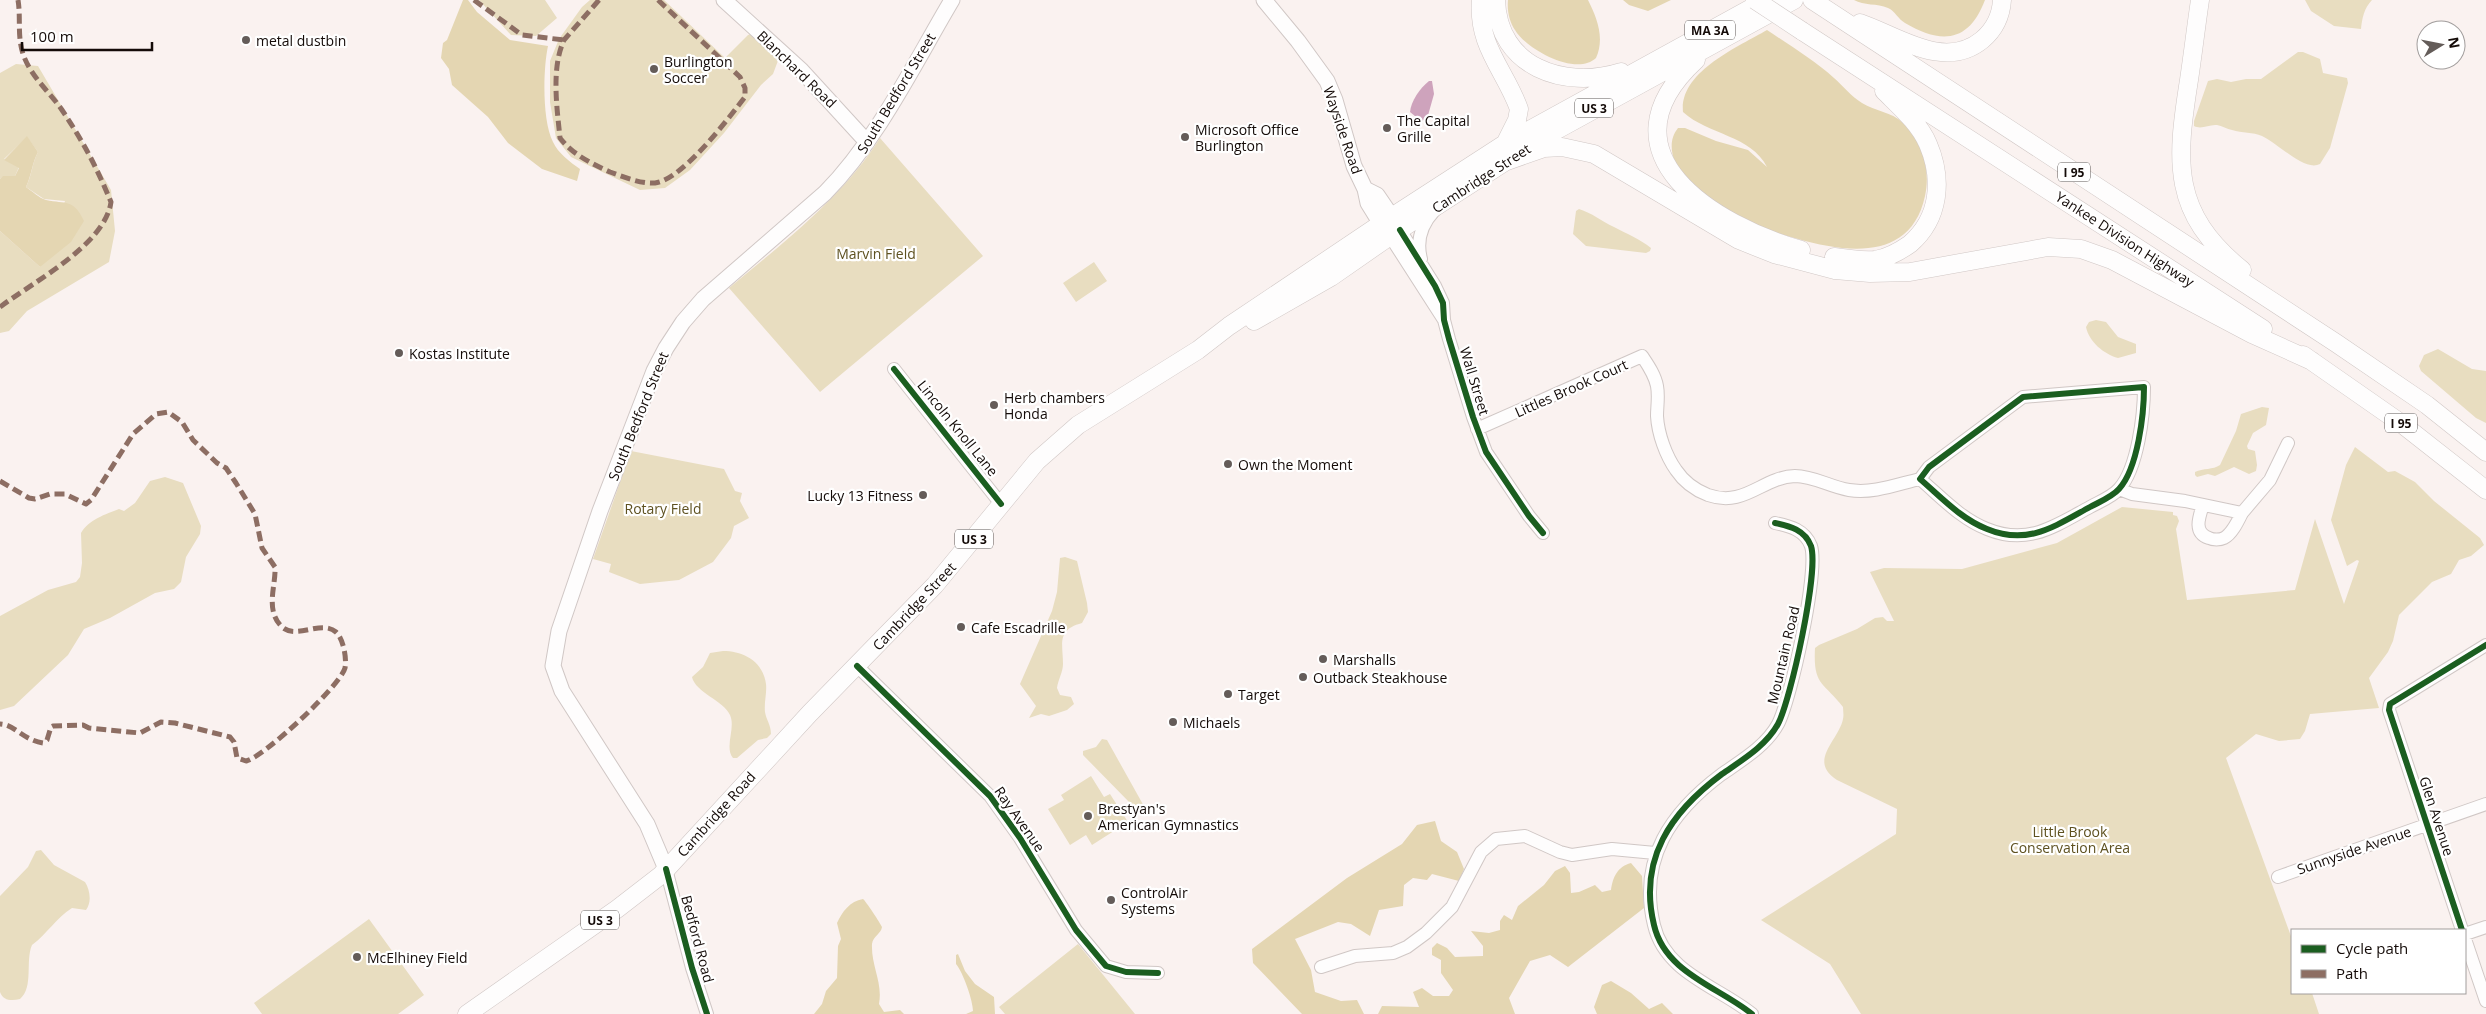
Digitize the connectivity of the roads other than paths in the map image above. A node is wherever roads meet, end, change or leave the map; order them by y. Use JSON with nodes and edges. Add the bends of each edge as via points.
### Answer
{"nodes":[{"id":1,"x":724,"y":0,"type":"edge"},
{"id":2,"x":952,"y":0,"type":"edge"},
{"id":3,"x":1264,"y":0,"type":"edge"},
{"id":4,"x":1481,"y":0,"type":"edge"},
{"id":5,"x":1496,"y":0,"type":"edge"},
{"id":6,"x":1756,"y":0,"type":"edge"},
{"id":7,"x":1766,"y":0,"type":"edge"},
{"id":8,"x":1794,"y":0,"type":"edge"},
{"id":9,"x":1812,"y":0,"type":"edge"},
{"id":10,"x":2002,"y":0,"type":"edge"},
{"id":11,"x":2200,"y":0,"type":"edge"},
{"id":12,"x":1834,"y":15,"type":"junction"},
{"id":13,"x":1720,"y":40,"type":"junction"},
{"id":14,"x":1654,"y":60,"type":"junction"},
{"id":15,"x":1865,"y":71,"type":"junction"},
{"id":16,"x":866,"y":142,"type":"junction"},
{"id":17,"x":1506,"y":143,"type":"junction"},
{"id":18,"x":1507,"y":161,"type":"junction"},
{"id":19,"x":1439,"y":206,"type":"junction"},
{"id":20,"x":1391,"y":227,"type":"junction"},
{"id":21,"x":1423,"y":266,"type":"junction"},
{"id":22,"x":1444,"y":320,"type":"junction"},
{"id":23,"x":2315,"y":328,"type":"junction"},
{"id":24,"x":2312,"y":361,"type":"junction"},
{"id":25,"x":894,"y":369,"type":"dead end"},
{"id":26,"x":1477,"y":429,"type":"junction"},
{"id":27,"x":2288,"y":443,"type":"dead end"},
{"id":28,"x":2486,"y":452,"type":"edge"},
{"id":29,"x":1920,"y":479,"type":"junction"},
{"id":30,"x":2119,"y":490,"type":"junction"},
{"id":31,"x":2486,"y":490,"type":"edge"},
{"id":32,"x":1001,"y":504,"type":"junction"},
{"id":33,"x":2203,"y":505,"type":"junction"},
{"id":34,"x":2242,"y":513,"type":"junction"},
{"id":35,"x":1775,"y":523,"type":"dead end"},
{"id":36,"x":1543,"y":533,"type":"dead end"},
{"id":37,"x":2486,"y":645,"type":"edge"},
{"id":38,"x":857,"y":666,"type":"junction"},
{"id":39,"x":791,"y":733,"type":"joint"},
{"id":40,"x":2486,"y":804,"type":"edge"},
{"id":41,"x":2426,"y":824,"type":"junction"},
{"id":42,"x":1655,"y":853,"type":"junction"},
{"id":43,"x":666,"y":869,"type":"junction"},
{"id":44,"x":2278,"y":877,"type":"dead end"},
{"id":45,"x":2486,"y":927,"type":"edge"},
{"id":46,"x":2462,"y":929,"type":"edge"},
{"id":47,"x":2466,"y":934,"type":"edge"},
{"id":48,"x":2466,"y":942,"type":"edge"},
{"id":49,"x":1322,"y":967,"type":"dead end"},
{"id":50,"x":1158,"y":973,"type":"dead end"},
{"id":51,"x":2486,"y":1001,"type":"edge"},
{"id":52,"x":467,"y":1014,"type":"edge"},
{"id":53,"x":707,"y":1014,"type":"edge"},
{"id":54,"x":1752,"y":1014,"type":"edge"}],
"edges":[{"from":1,"to":16,"type":"main road","name":"Blanchard Road","via":[[801,70]]},
{"from":2,"to":16,"type":"main road","name":"South Bedford Street"},
{"from":3,"to":20,"type":"main road","name":"Wayside Road","via":[[1327,81],[1368,203]]},
{"from":4,"to":17,"type":"highway","via":[[1486,44],[1519,109]]},
{"from":5,"to":14,"type":"highway","via":[[1499,23],[1507,41],[1519,55],[1542,70],[1560,76],[1596,77],[1612,75]]},
{"from":6,"to":15,"type":"highway","name":"Yankee Division Highway","number":"I 95","bridge":true},
{"from":7,"to":14,"type":"highway","name":"Cambridge Street","number":"MA 3A"},
{"from":8,"to":13,"type":"highway","name":"Cambridge Street","number":"US 3"},
{"from":9,"to":12,"type":"highway","name":"Yankee Division Highway","number":"I 95"},
{"from":10,"to":12,"type":"highway","via":[[1998,19],[1988,34],[1970,48],[1950,53],[1918,48]]},
{"from":11,"to":23,"type":"highway","via":[[2180,140],[2181,165],[2190,206],[2214,244]]},
{"from":12,"to":23,"type":"highway","name":"Yankee Division Highway","number":"I 95"},
{"from":13,"to":15,"type":"highway","via":[[1680,75],[1664,100],[1658,128],[1659,143],[1665,165],[1672,175],[1693,197],[1772,240],[1830,257],[1877,260],[1904,249],[1926,227],[1938,187],[1932,157],[1920,130]]},
{"from":13,"to":18,"type":"highway","name":"Cambridge Street","number":"US 3","via":[[1584,114]]},
{"from":14,"to":17,"type":"highway","name":"Cambridge Street","number":"MA 3A"},
{"from":15,"to":24,"type":"highway","name":"Yankee Division Highway","number":"I 95"},
{"from":16,"to":43,"type":"main road","name":"South Bedford Street","via":[[848,168],[825,192],[710,293],[672,337],[654,371],[626,443],[559,631],[552,662],[558,684],[647,824]]},
{"from":17,"to":20,"type":"highway","name":"Cambridge Street","number":"US 3"},
{"from":18,"to":19,"type":"highway","name":"Cambridge Street","number":"US 3"},
{"from":18,"to":24,"type":"highway","via":[[1544,148],[1594,154],[1739,240],[1774,254],[1835,270],[1910,272],[2038,249],[2081,248],[2112,260],[2252,334]]},
{"from":19,"to":20,"type":"highway","name":"Cambridge Street","number":"US 3"},
{"from":19,"to":21,"type":"street","name":"Wall Street","via":[[1427,219],[1420,235],[1419,251]]},
{"from":20,"to":21,"type":"street","name":"Wall Street"},
{"from":20,"to":22,"type":"street","name":"Wall Street"},
{"from":20,"to":32,"type":"highway","name":"Cambridge Street","number":"US 3","via":[[1071,431],[1037,460]]},
{"from":21,"to":22,"type":"street","name":"Wall Street","via":[[1440,293],[1445,309]]},
{"from":22,"to":26,"type":"street","name":"Wall Street"},
{"from":23,"to":28,"type":"highway","name":"Yankee Division Highway","number":"I 95","via":[[2427,405]]},
{"from":24,"to":31,"type":"highway","name":"Yankee Division Highway","number":"I 95","via":[[2402,424]]},
{"from":25,"to":32,"type":"street","name":"Lincoln Knoll Lane"},
{"from":26,"to":29,"type":"street","name":"Littles Brook Court","via":[[1642,356],[1657,385],[1657,416],[1667,452],[1675,469],[1700,492],[1716,498],[1734,498],[1790,476],[1809,477],[1844,489],[1863,491]]},
{"from":26,"to":36,"type":"street","name":"Wall Street","via":[[1491,460]]},
{"from":27,"to":34,"type":"street","via":[[2270,480]]},
{"from":29,"to":30,"type":"street","via":[[1973,523],[1988,530],[2028,536],[2048,530]]},
{"from":29,"to":30,"type":"street","via":[[1929,468],[2022,397],[2144,387],[2138,443]]},
{"from":30,"to":33,"type":"street"},
{"from":32,"to":38,"type":"highway","name":"Cambridge Street","number":"US 3","via":[[935,585]]},
{"from":33,"to":34,"type":"street"},
{"from":33,"to":34,"type":"street","via":[[2199,528],[2203,535],[2214,540],[2225,538]]},
{"from":35,"to":42,"type":"street","name":"Mountain Road","via":[[1790,526],[1803,534],[1810,545],[1813,562],[1787,703],[1777,725],[1764,742],[1686,805]]},
{"from":37,"to":41,"type":"street","name":"Glen Avenue","via":[[2390,704],[2389,710]]},
{"from":38,"to":39,"type":"highway","name":"Cambridge Street","number":"US 3"},
{"from":38,"to":50,"type":"street","name":"Ray Avenue","via":[[990,796],[1020,838],[1076,930],[1106,966],[1126,972]]},
{"from":39,"to":43,"type":"highway","name":"Cambridge Road","number":"US 3"},
{"from":40,"to":41,"type":"street","name":"Sunnyside Avenue"},
{"from":41,"to":44,"type":"street","name":"Sunnyside Avenue"},
{"from":41,"to":46,"type":"street","name":"Glen Avenue"},
{"from":42,"to":49,"type":"street","via":[[1612,849],[1572,855],[1525,836],[1496,839],[1480,852],[1452,907],[1407,947],[1392,953],[1355,956]]},
{"from":42,"to":54,"type":"street","name":"Mountain Road","via":[[1651,865],[1652,910],[1661,942],[1679,966]]},
{"from":43,"to":52,"type":"highway","name":"Cambridge Road","number":"US 3","via":[[618,909]]},
{"from":43,"to":53,"type":"street","name":"Bedford Road"},
{"from":45,"to":47,"type":"street"},
{"from":48,"to":51,"type":"street"}]}
